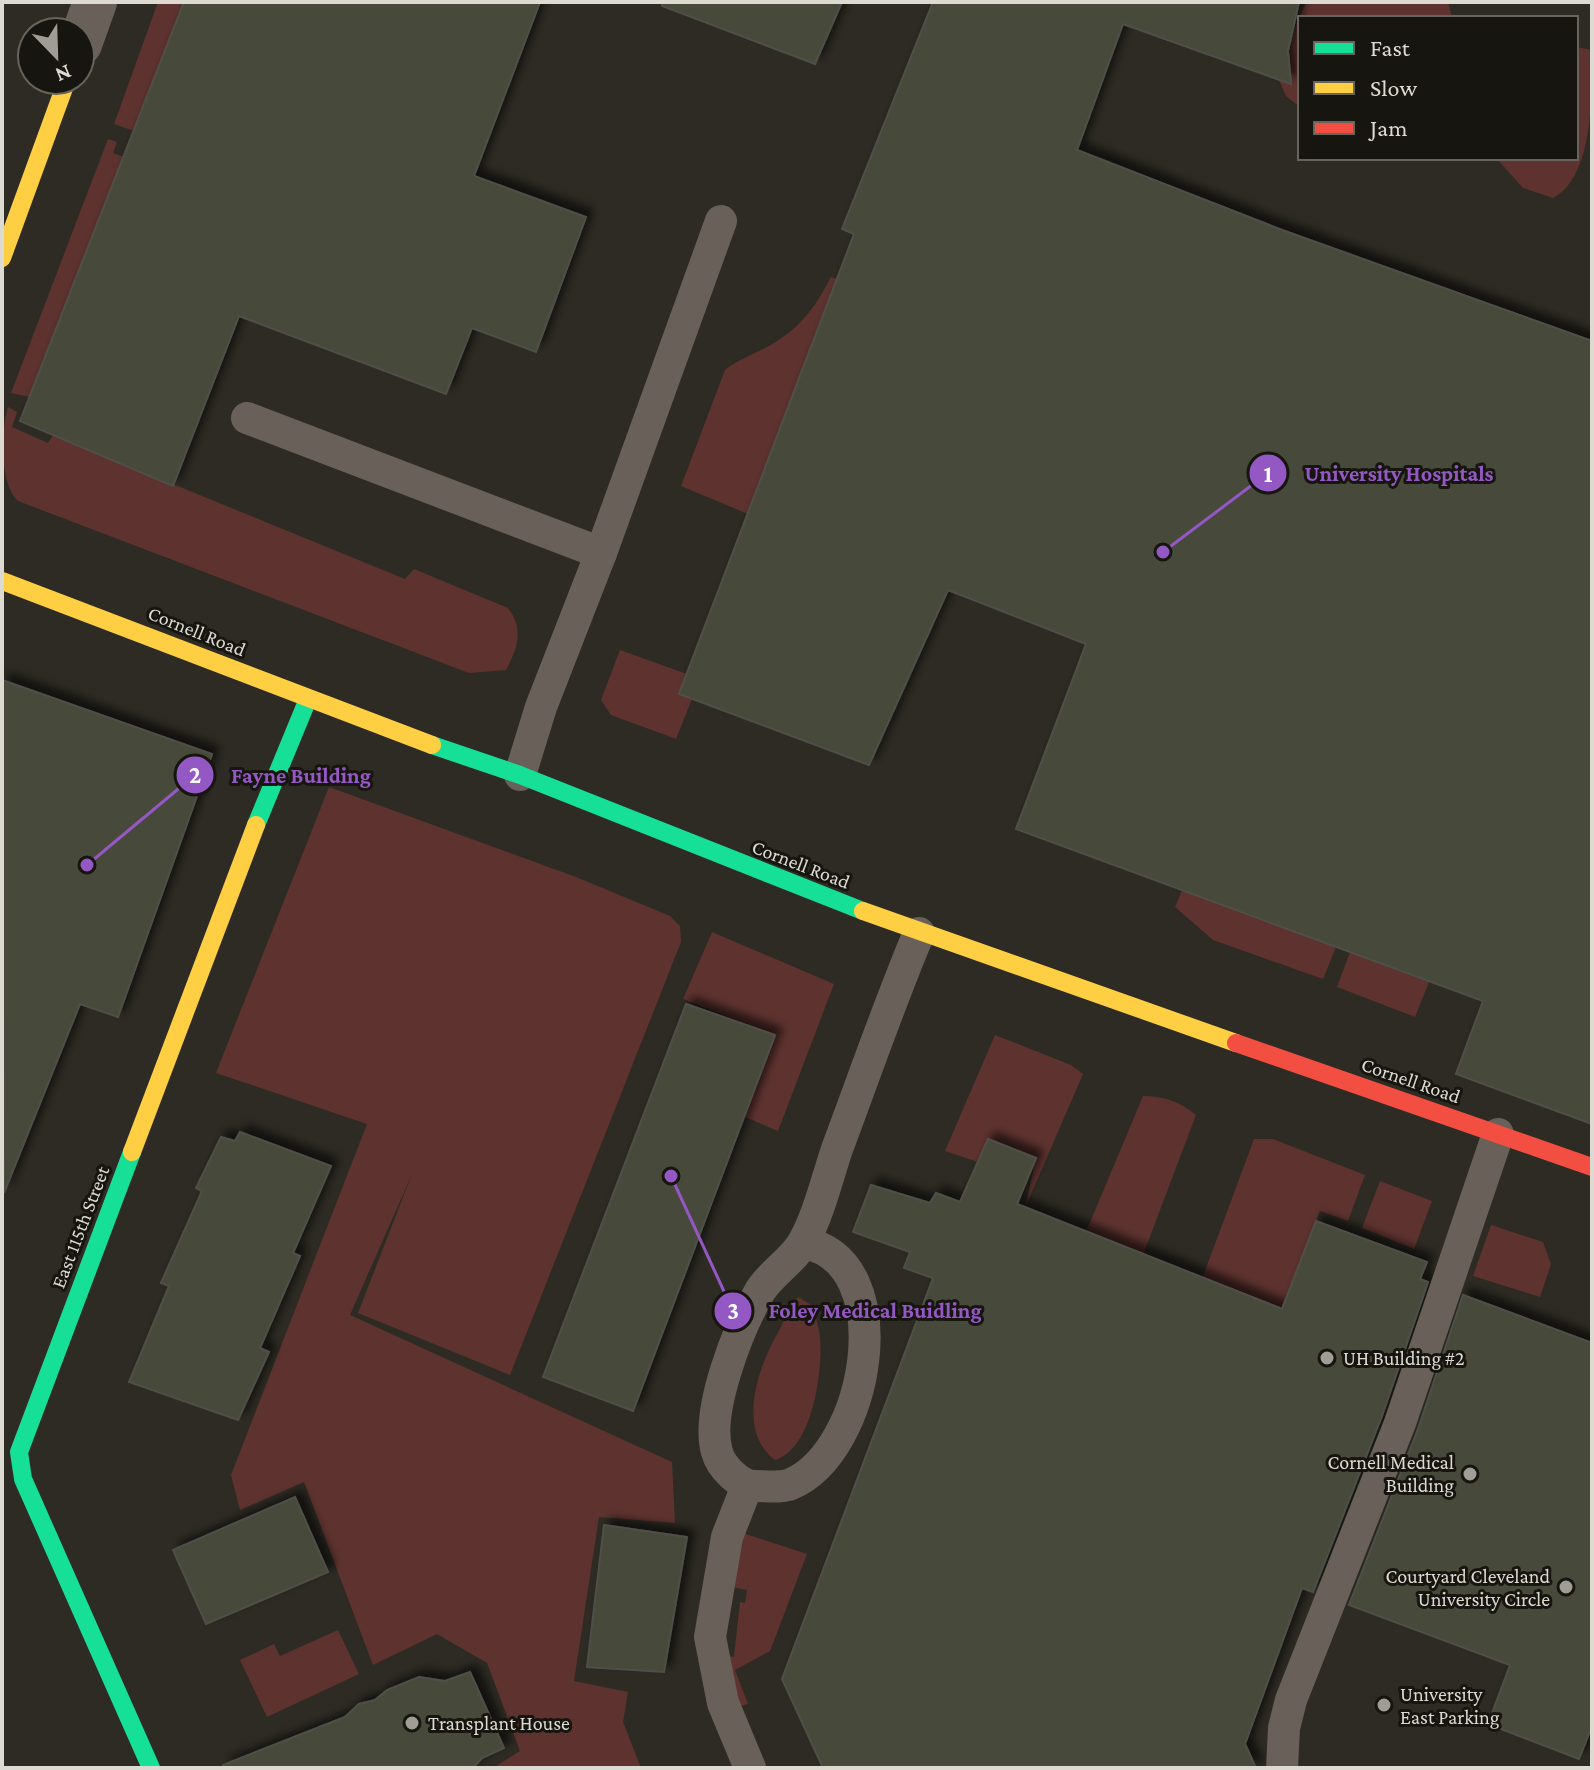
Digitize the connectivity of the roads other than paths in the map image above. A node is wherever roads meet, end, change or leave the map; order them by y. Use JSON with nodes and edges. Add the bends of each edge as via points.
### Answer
{"nodes":[{"id":1,"x":61,"y":96,"type":"edge"},
{"id":2,"x":721,"y":221,"type":"dead end"},
{"id":3,"x":2,"y":258,"type":"edge"},
{"id":4,"x":247,"y":418,"type":"dead end"},
{"id":5,"x":601,"y":553,"type":"junction"},
{"id":6,"x":2,"y":581,"type":"edge"},
{"id":7,"x":308,"y":699,"type":"junction"},
{"id":8,"x":520,"y":775,"type":"junction"},
{"id":9,"x":919,"y":933,"type":"junction"},
{"id":10,"x":1498,"y":1134,"type":"junction"},
{"id":11,"x":1592,"y":1167,"type":"edge"},
{"id":12,"x":804,"y":1243,"type":"junction"},
{"id":13,"x":747,"y":1486,"type":"junction"},
{"id":14,"x":151,"y":1768,"type":"edge"},
{"id":15,"x":750,"y":1768,"type":"edge"},
{"id":16,"x":1282,"y":1768,"type":"edge"}],
"edges":[{"from":1,"to":3,"type":"street"},
{"from":2,"to":5,"type":"lane"},
{"from":4,"to":5,"type":"lane"},
{"from":5,"to":8,"type":"lane"},
{"from":6,"to":7,"type":"street","name":"Cornell Road"},
{"from":7,"to":8,"type":"street","name":"Cornell Road"},
{"from":7,"to":14,"type":"street","name":"East 115th Street","via":[[281,758],[19,1452],[23,1479]]},
{"from":8,"to":9,"type":"street","name":"Cornell Road"},
{"from":9,"to":10,"type":"street","name":"Cornell Road"},
{"from":9,"to":12,"type":"lane"},
{"from":10,"to":11,"type":"street","name":"Cornell Road"},
{"from":10,"to":16,"type":"lane","via":[[1400,1423],[1301,1672],[1284,1728]]},
{"from":12,"to":13,"type":"lane","via":[[761,1289],[724,1379],[714,1426],[717,1452]]},
{"from":12,"to":13,"type":"lane","via":[[824,1246],[838,1256],[856,1288],[864,1352],[855,1402],[833,1451],[813,1472],[788,1485]]},
{"from":13,"to":15,"type":"lane","via":[[727,1537],[710,1637],[723,1703]]}]}
